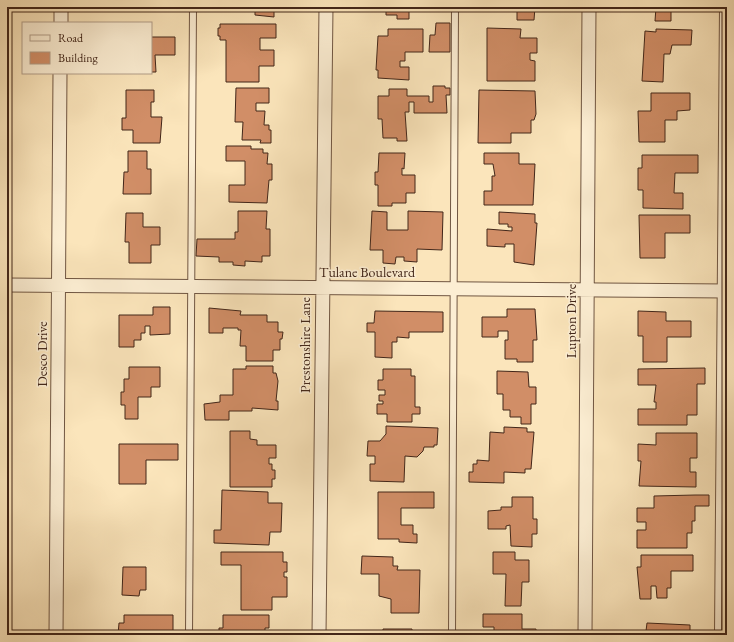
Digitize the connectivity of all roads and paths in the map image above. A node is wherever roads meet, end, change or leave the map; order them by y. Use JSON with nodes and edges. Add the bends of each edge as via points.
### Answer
{"nodes":[{"id":1,"x":61,"y":7,"type":"edge"},
{"id":2,"x":193,"y":7,"type":"edge"},
{"id":3,"x":326,"y":7,"type":"edge"},
{"id":4,"x":455,"y":7,"type":"edge"},
{"id":5,"x":589,"y":7,"type":"edge"},
{"id":6,"x":723,"y":7,"type":"edge"},
{"id":7,"x":61,"y":22,"type":"edge"},
{"id":8,"x":60,"y":74,"type":"edge"},
{"id":9,"x":7,"y":285,"type":"edge"},
{"id":10,"x":58,"y":286,"type":"junction"},
{"id":11,"x":191,"y":287,"type":"junction"},
{"id":12,"x":322,"y":288,"type":"junction"},
{"id":13,"x":454,"y":289,"type":"junction"},
{"id":14,"x":587,"y":290,"type":"junction"},
{"id":15,"x":724,"y":290,"type":"edge"},
{"id":16,"x":56,"y":635,"type":"edge"},
{"id":17,"x":189,"y":635,"type":"edge"},
{"id":18,"x":319,"y":635,"type":"edge"},
{"id":19,"x":452,"y":635,"type":"edge"},
{"id":20,"x":585,"y":635,"type":"edge"},
{"id":21,"x":718,"y":635,"type":"edge"}],
"edges":[{"from":1,"to":7,"type":"street"},
{"from":2,"to":11,"type":"lane"},
{"from":3,"to":12,"type":"street","name":"Prestonshire Lane"},
{"from":4,"to":13,"type":"lane"},
{"from":5,"to":14,"type":"street","name":"Lupton Drive"},
{"from":6,"to":15,"type":"lane"},
{"from":8,"to":10,"type":"street","name":"Desco Drive"},
{"from":9,"to":10,"type":"street","name":"Tulane Boulevard"},
{"from":10,"to":11,"type":"street","name":"Tulane Boulevard"},
{"from":10,"to":16,"type":"street","name":"Desco Drive"},
{"from":11,"to":12,"type":"street","name":"Tulane Boulevard"},
{"from":11,"to":17,"type":"lane"},
{"from":12,"to":13,"type":"street","name":"Tulane Boulevard"},
{"from":12,"to":18,"type":"street","name":"Prestonshire Lane"},
{"from":13,"to":14,"type":"street","name":"Tulane Boulevard"},
{"from":13,"to":19,"type":"lane"},
{"from":14,"to":15,"type":"street","name":"Tulane Boulevard"},
{"from":14,"to":20,"type":"street","name":"Lupton Drive"},
{"from":15,"to":21,"type":"lane"}]}
